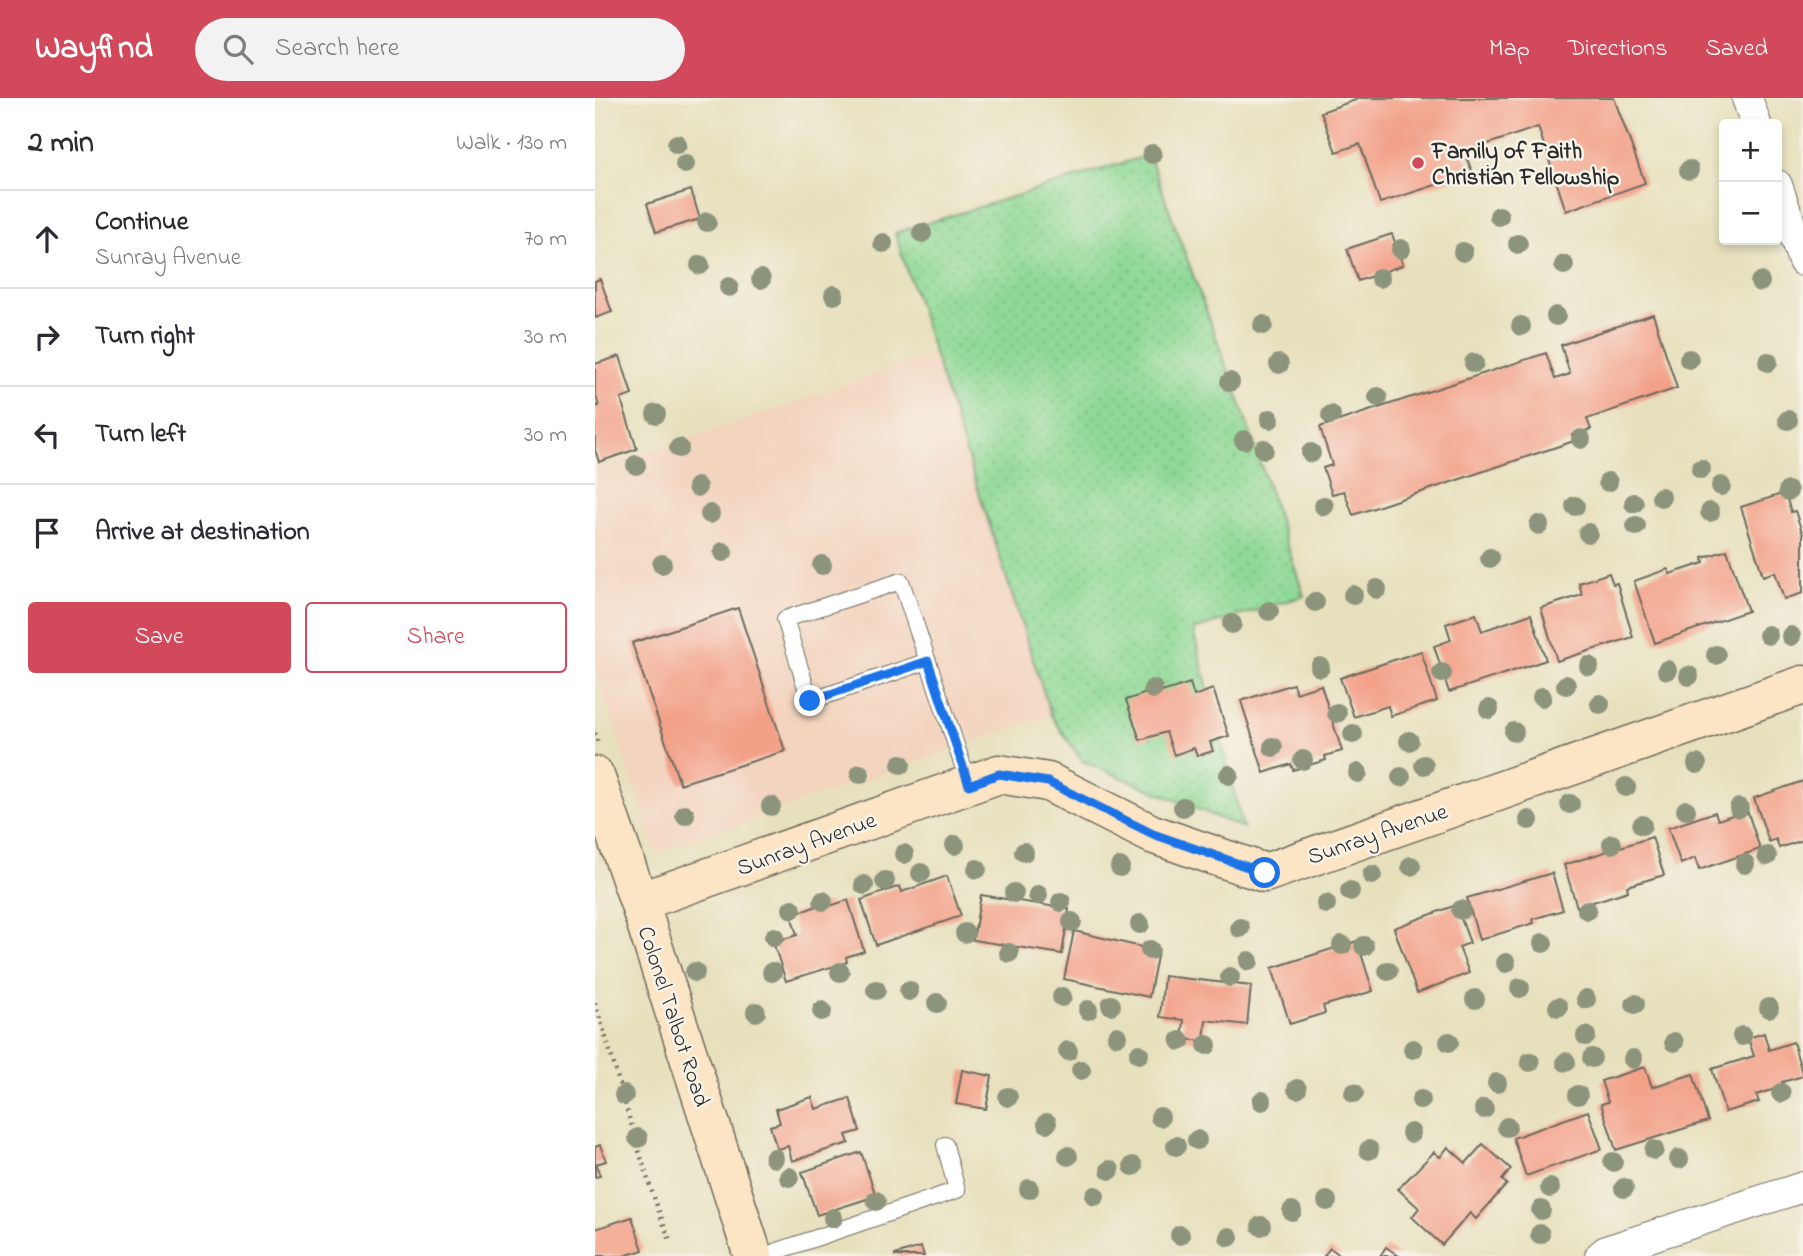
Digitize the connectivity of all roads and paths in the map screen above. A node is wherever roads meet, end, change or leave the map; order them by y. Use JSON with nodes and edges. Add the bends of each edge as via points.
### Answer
{"nodes":[{"id":1,"x":1747,"y":98,"type":"edge"},
{"id":2,"x":1754,"y":119,"type":"edge"},
{"id":3,"x":1782,"y":192,"type":"edge"},
{"id":4,"x":1795,"y":212,"type":"edge"},
{"id":5,"x":1803,"y":261,"type":"edge"},
{"id":6,"x":928,"y":661,"type":"junction"},
{"id":7,"x":1803,"y":685,"type":"edge"},
{"id":8,"x":595,"y":733,"type":"edge"},
{"id":9,"x":597,"y":761,"type":"edge"},
{"id":10,"x":969,"y":785,"type":"junction"},
{"id":11,"x":639,"y":902,"type":"junction"},
{"id":12,"x":595,"y":1003,"type":"edge"},
{"id":13,"x":945,"y":1145,"type":"dead end"},
{"id":14,"x":1803,"y":1186,"type":"edge"},
{"id":15,"x":670,"y":1240,"type":"dead end"},
{"id":16,"x":753,"y":1256,"type":"edge"},
{"id":17,"x":763,"y":1256,"type":"edge"},
{"id":18,"x":1600,"y":1256,"type":"edge"}],
"edges":[{"from":1,"to":2,"type":"street"},
{"from":3,"to":4,"type":"street"},
{"from":4,"to":5,"type":"street"},
{"from":6,"to":6,"type":"lane","via":[[901,581],[785,619],[810,701]]},
{"from":6,"to":10,"type":"lane"},
{"from":7,"to":10,"type":"street","name":"Sunray Avenue","via":[[1265,873],[1153,834],[1048,782],[999,774]]},
{"from":8,"to":9,"type":"path"},
{"from":9,"to":11,"type":"street","name":"Colonel Talbot Road"},
{"from":10,"to":11,"type":"street","name":"Sunray Avenue"},
{"from":11,"to":16,"type":"street","name":"Colonel Talbot Road"},
{"from":12,"to":15,"type":"path"},
{"from":13,"to":17,"type":"lane","via":[[957,1190]]},
{"from":14,"to":18,"type":"street"}]}
